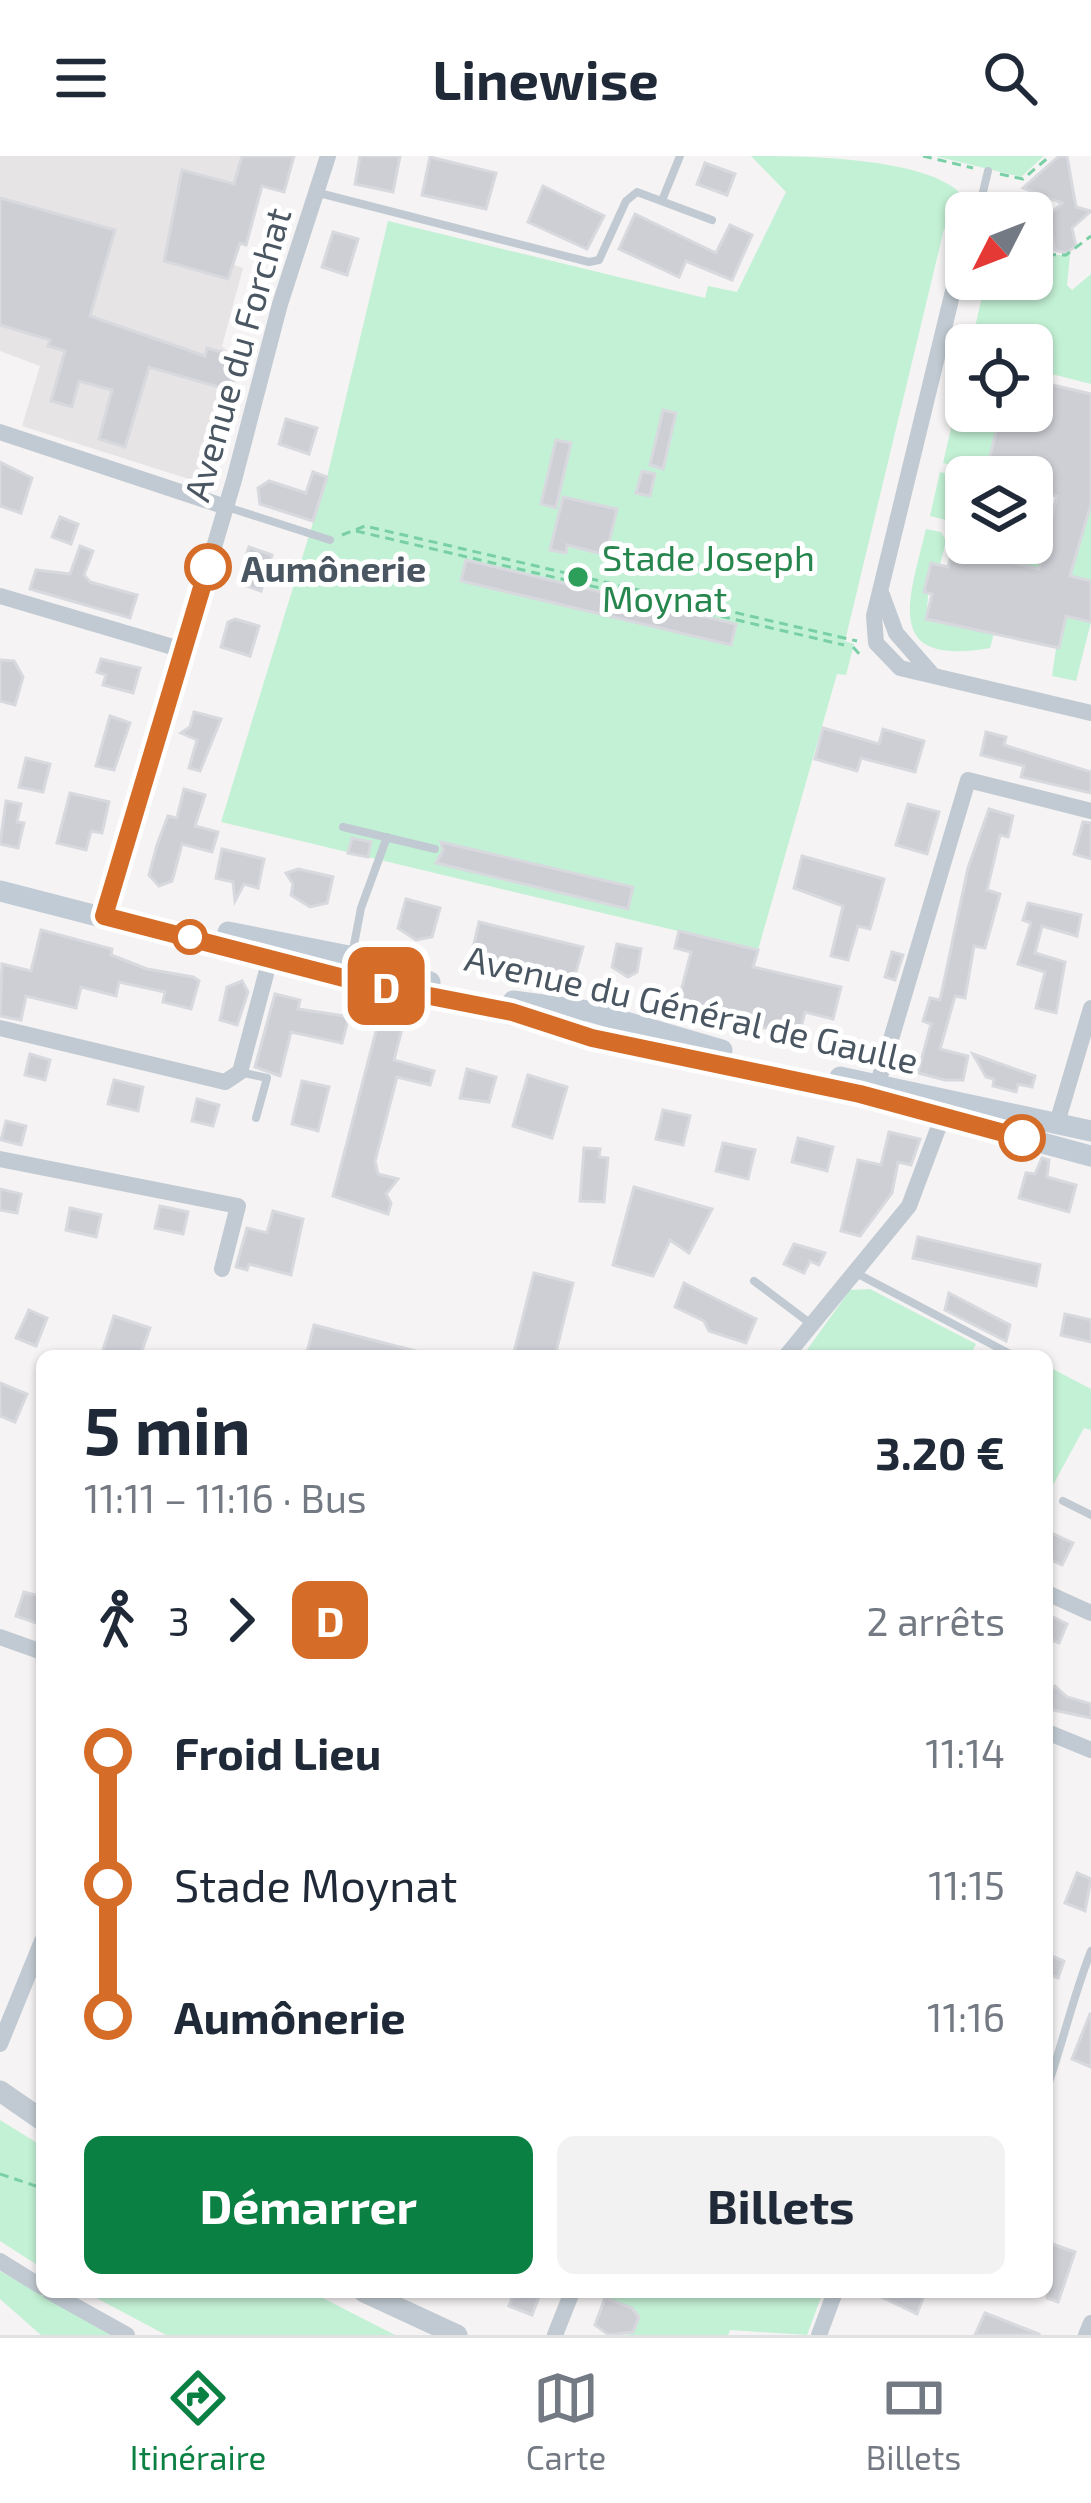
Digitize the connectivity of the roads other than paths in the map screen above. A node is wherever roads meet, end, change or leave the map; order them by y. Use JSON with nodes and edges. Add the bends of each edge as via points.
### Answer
{"nodes":[{"id":1,"x":328,"y":156,"type":"edge"},
{"id":2,"x":680,"y":156,"type":"edge"},
{"id":3,"x":988,"y":171,"type":"dead end"},
{"id":4,"x":317,"y":192,"type":"junction"},
{"id":5,"x":983,"y":192,"type":"edge"},
{"id":6,"x":663,"y":198,"type":"junction"},
{"id":7,"x":712,"y":220,"type":"dead end"},
{"id":8,"x":951,"y":300,"type":"edge"},
{"id":9,"x":0,"y":432,"type":"edge"},
{"id":10,"x":226,"y":507,"type":"junction"},
{"id":11,"x":330,"y":540,"type":"dead end"},
{"id":12,"x":881,"y":592,"type":"junction"},
{"id":13,"x":0,"y":596,"type":"edge"},
{"id":14,"x":892,"y":627,"type":"junction"},
{"id":15,"x":873,"y":634,"type":"junction"},
{"id":16,"x":184,"y":650,"type":"junction"},
{"id":17,"x":937,"y":677,"type":"junction"},
{"id":18,"x":1091,"y":713,"type":"edge"},
{"id":19,"x":1091,"y":811,"type":"edge"},
{"id":20,"x":343,"y":826,"type":"dead end"},
{"id":21,"x":387,"y":837,"type":"junction"},
{"id":22,"x":435,"y":849,"type":"dead end"},
{"id":23,"x":0,"y":878,"type":"edge"},
{"id":24,"x":0,"y":891,"type":"edge"},
{"id":25,"x":106,"y":910,"type":"junction"},
{"id":26,"x":315,"y":948,"type":"junction"},
{"id":27,"x":352,"y":956,"type":"junction"},
{"id":28,"x":270,"y":959,"type":"junction"},
{"id":29,"x":309,"y":971,"type":"junction"},
{"id":30,"x":346,"y":979,"type":"junction"},
{"id":31,"x":1091,"y":1009,"type":"edge"},
{"id":32,"x":605,"y":1015,"type":"junction"},
{"id":33,"x":639,"y":1024,"type":"junction"},
{"id":34,"x":0,"y":1028,"type":"edge"},
{"id":35,"x":600,"y":1039,"type":"junction"},
{"id":36,"x":633,"y":1047,"type":"junction"},
{"id":37,"x":240,"y":1072,"type":"junction"},
{"id":38,"x":878,"y":1083,"type":"junction"},
{"id":39,"x":944,"y":1108,"type":"junction"},
{"id":40,"x":256,"y":1118,"type":"dead end"},
{"id":41,"x":1057,"y":1123,"type":"junction"},
{"id":42,"x":1090,"y":1131,"type":"edge"},
{"id":43,"x":1051,"y":1147,"type":"junction"},
{"id":44,"x":1087,"y":1155,"type":"edge"},
{"id":45,"x":0,"y":1159,"type":"edge"},
{"id":46,"x":222,"y":1269,"type":"dead end"},
{"id":47,"x":854,"y":1272,"type":"junction"},
{"id":48,"x":754,"y":1281,"type":"dead end"},
{"id":49,"x":812,"y":1324,"type":"junction"},
{"id":50,"x":791,"y":1350,"type":"edge"},
{"id":51,"x":1003,"y":1350,"type":"edge"},
{"id":52,"x":1063,"y":1501,"type":"dead end"},
{"id":53,"x":1091,"y":1515,"type":"edge"},
{"id":54,"x":1053,"y":1596,"type":"edge"},
{"id":55,"x":1091,"y":1612,"type":"edge"},
{"id":56,"x":0,"y":1637,"type":"edge"},
{"id":57,"x":36,"y":1650,"type":"edge"},
{"id":58,"x":1053,"y":1734,"type":"edge"},
{"id":59,"x":1091,"y":1750,"type":"edge"},
{"id":60,"x":1091,"y":1951,"type":"edge"},
{"id":61,"x":36,"y":1956,"type":"edge"},
{"id":62,"x":0,"y":2044,"type":"edge"},
{"id":63,"x":1053,"y":2071,"type":"edge"},
{"id":64,"x":0,"y":2091,"type":"edge"},
{"id":65,"x":36,"y":2116,"type":"edge"},
{"id":66,"x":0,"y":2261,"type":"edge"},
{"id":67,"x":36,"y":2284,"type":"edge"},
{"id":68,"x":60,"y":2298,"type":"edge"},
{"id":69,"x":377,"y":2298,"type":"edge"},
{"id":70,"x":570,"y":2298,"type":"edge"},
{"id":71,"x":833,"y":2298,"type":"edge"},
{"id":72,"x":1091,"y":2323,"type":"edge"},
{"id":73,"x":127,"y":2335,"type":"edge"},
{"id":74,"x":457,"y":2335,"type":"edge"},
{"id":75,"x":555,"y":2335,"type":"edge"},
{"id":76,"x":819,"y":2335,"type":"edge"},
{"id":77,"x":1086,"y":2335,"type":"edge"}],
"edges":[{"from":1,"to":4,"type":"street","name":"Avenue du Forchat"},
{"from":2,"to":6,"type":"lane"},
{"from":3,"to":5,"type":"lane"},
{"from":4,"to":6,"type":"lane","via":[[589,262],[599,260],[631,196]]},
{"from":4,"to":10,"type":"street","name":"Avenue du Forchat"},
{"from":6,"to":7,"type":"lane"},
{"from":8,"to":12,"type":"street"},
{"from":9,"to":10,"type":"street"},
{"from":10,"to":11,"type":"lane"},
{"from":10,"to":16,"type":"street","name":"Avenue du Forchat"},
{"from":12,"to":14,"type":"street"},
{"from":12,"to":15,"type":"street"},
{"from":13,"to":16,"type":"street"},
{"from":14,"to":15,"type":"street"},
{"from":14,"to":17,"type":"street"},
{"from":15,"to":17,"type":"street","via":[[892,664]]},
{"from":16,"to":25,"type":"street","name":"Avenue du Forchat"},
{"from":17,"to":18,"type":"street"},
{"from":19,"to":38,"type":"street","via":[[968,780]]},
{"from":20,"to":21,"type":"lane"},
{"from":21,"to":22,"type":"lane"},
{"from":21,"to":27,"type":"lane"},
{"from":23,"to":25,"type":"main road","name":"Avenue du Général de Gaulle"},
{"from":24,"to":25,"type":"main road","name":"Avenue du Général de Gaulle"},
{"from":25,"to":26,"type":"main road","name":"Avenue du Général de Gaulle"},
{"from":25,"to":28,"type":"main road","name":"Avenue du Général de Gaulle"},
{"from":26,"to":27,"type":"main road","name":"Avenue du Général de Gaulle"},
{"from":26,"to":29,"type":"main road"},
{"from":27,"to":30,"type":"main road"},
{"from":27,"to":32,"type":"main road","name":"Avenue du Général de Gaulle","via":[[433,982]]},
{"from":28,"to":29,"type":"main road","name":"Avenue du Général de Gaulle"},
{"from":28,"to":37,"type":"street"},
{"from":29,"to":30,"type":"main road","name":"Avenue du Général de Gaulle"},
{"from":30,"to":35,"type":"main road","name":"Avenue du Général de Gaulle","via":[[512,1012]]},
{"from":31,"to":41,"type":"street"},
{"from":32,"to":33,"type":"main road","name":"Avenue du Général de Gaulle"},
{"from":32,"to":35,"type":"main road"},
{"from":33,"to":36,"type":"main road"},
{"from":33,"to":38,"type":"main road","name":"Avenue du Général de Gaulle"},
{"from":34,"to":37,"type":"street","via":[[225,1082]]},
{"from":35,"to":36,"type":"main road","name":"Avenue du Général de Gaulle"},
{"from":36,"to":39,"type":"main road","name":"Avenue du Général de Gaulle"},
{"from":37,"to":40,"type":"lane","via":[[267,1078]]},
{"from":38,"to":39,"type":"main road","name":"Avenue du Général de Gaulle"},
{"from":39,"to":41,"type":"main road","name":"Avenue du Général de Gaulle"},
{"from":39,"to":43,"type":"main road","name":"Avenue du Général de Gaulle"},
{"from":39,"to":47,"type":"street","via":[[917,1194]]},
{"from":41,"to":42,"type":"main road","name":"Avenue du Général de Gaulle"},
{"from":41,"to":43,"type":"main road"},
{"from":42,"to":44,"type":"main road"},
{"from":43,"to":44,"type":"main road","name":"Avenue du Général de Gaulle"},
{"from":45,"to":46,"type":"street","via":[[238,1205]]},
{"from":47,"to":49,"type":"street"},
{"from":47,"to":51,"type":"lane"},
{"from":48,"to":49,"type":"lane"},
{"from":49,"to":50,"type":"street"},
{"from":52,"to":53,"type":"lane"},
{"from":54,"to":55,"type":"street"},
{"from":56,"to":57,"type":"street"},
{"from":58,"to":59,"type":"street"},
{"from":60,"to":63,"type":"lane"},
{"from":61,"to":62,"type":"street"},
{"from":64,"to":65,"type":"street"},
{"from":66,"to":67,"type":"street"},
{"from":68,"to":73,"type":"street"},
{"from":69,"to":74,"type":"street"},
{"from":70,"to":75,"type":"street"},
{"from":71,"to":76,"type":"street"},
{"from":72,"to":77,"type":"street"}]}
